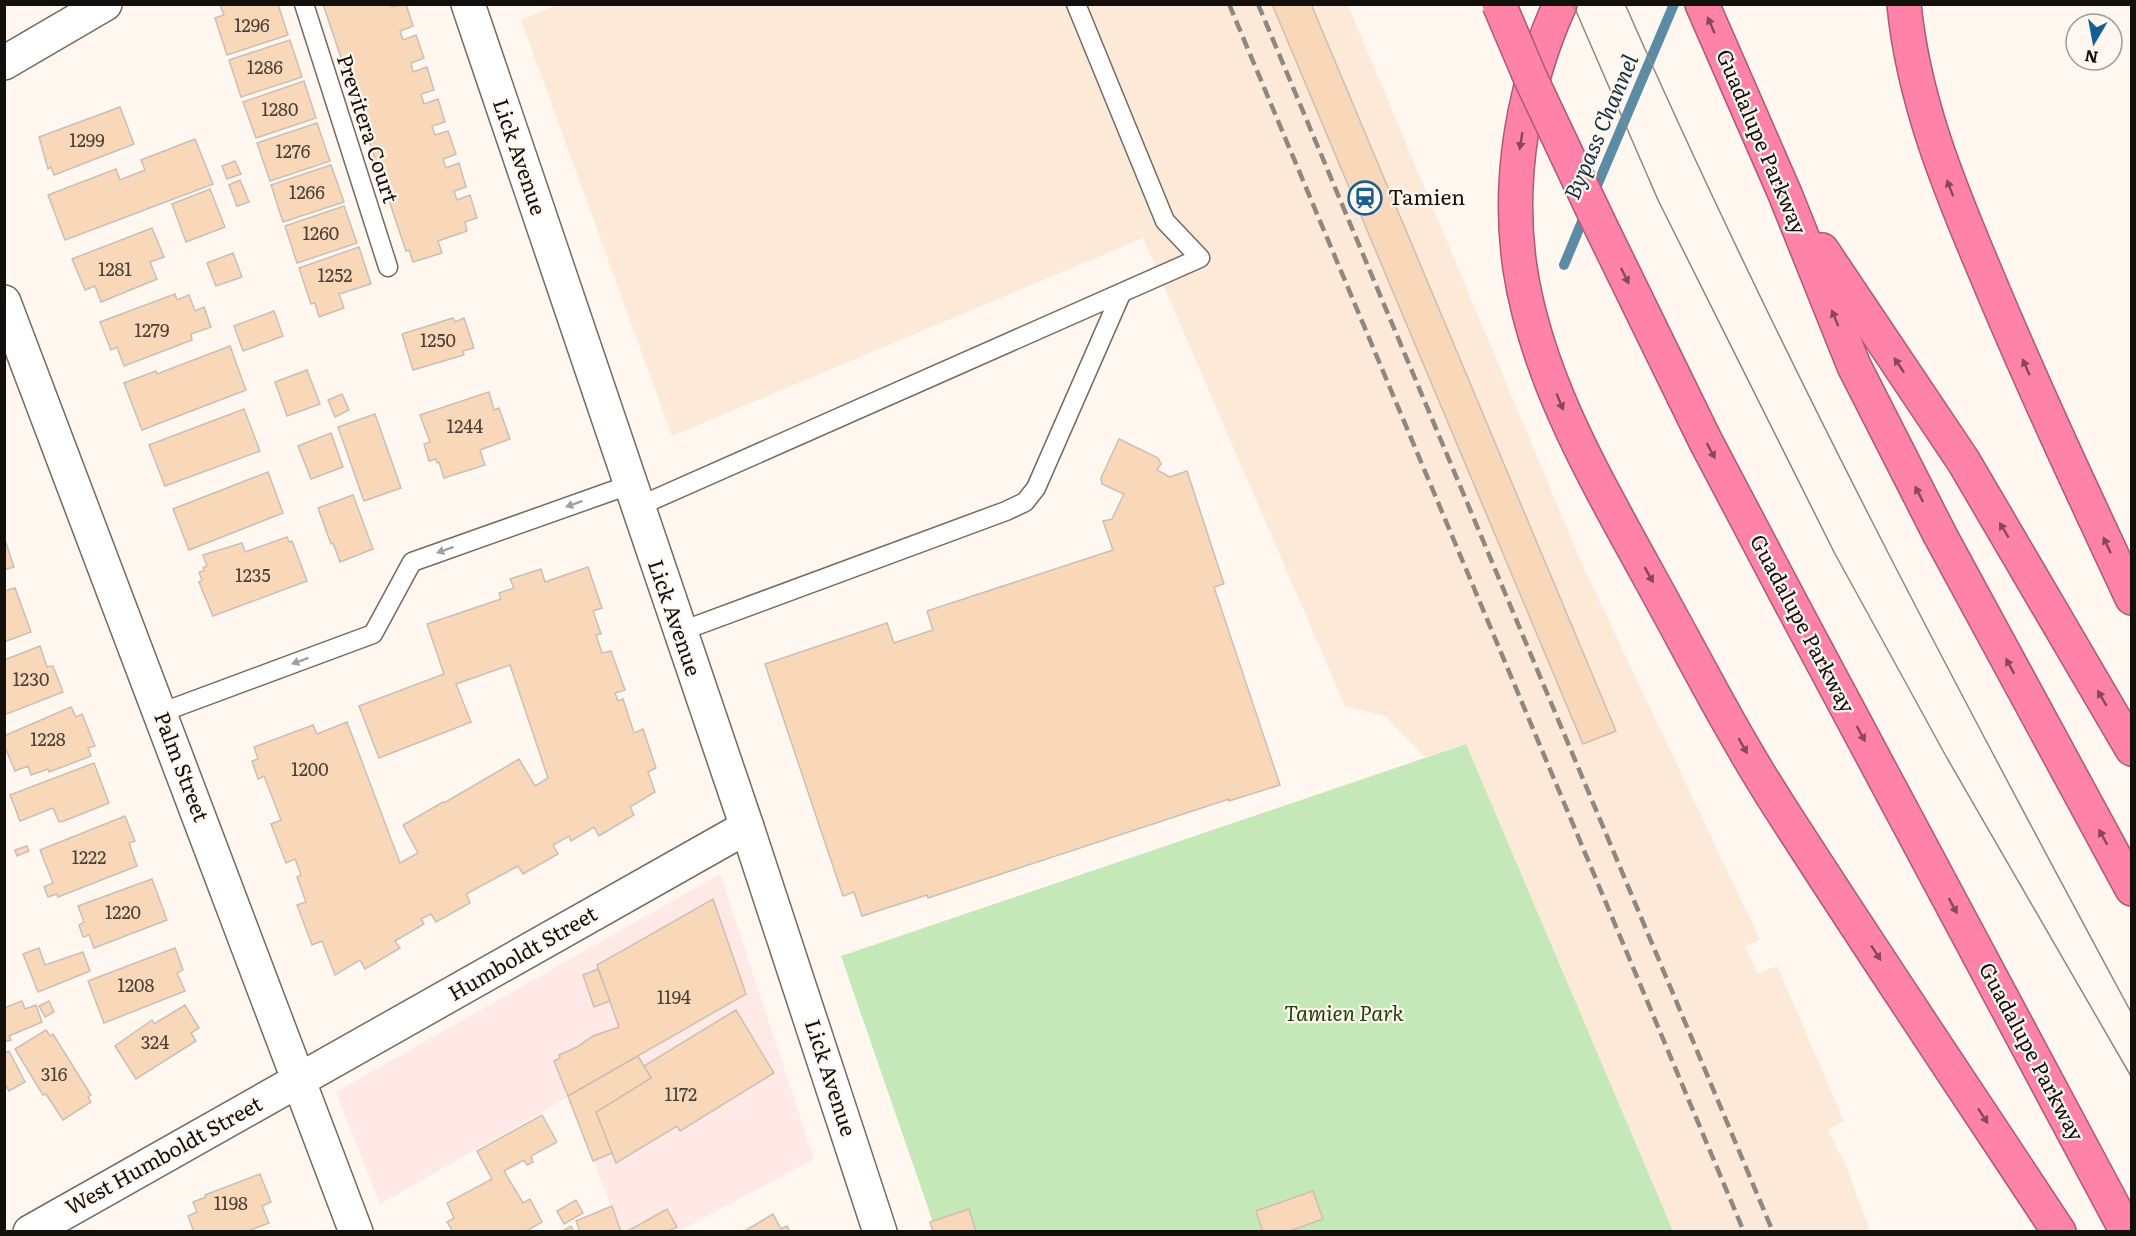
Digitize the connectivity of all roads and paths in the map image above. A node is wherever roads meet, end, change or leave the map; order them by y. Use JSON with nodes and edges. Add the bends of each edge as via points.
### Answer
{"nodes":[{"id":1,"x":105,"y":4,"type":"edge"},
{"id":2,"x":304,"y":4,"type":"edge"},
{"id":3,"x":468,"y":4,"type":"edge"},
{"id":4,"x":1076,"y":4,"type":"edge"},
{"id":5,"x":1499,"y":4,"type":"edge"},
{"id":6,"x":1560,"y":4,"type":"edge"},
{"id":7,"x":1702,"y":4,"type":"edge"},
{"id":8,"x":1904,"y":4,"type":"edge"},
{"id":9,"x":4,"y":63,"type":"edge"},
{"id":10,"x":1785,"y":194,"type":"junction"},
{"id":11,"x":388,"y":267,"type":"dead end"},
{"id":12,"x":1120,"y":294,"type":"junction"},
{"id":13,"x":4,"y":302,"type":"edge"},
{"id":14,"x":633,"y":496,"type":"junction"},
{"id":15,"x":2132,"y":598,"type":"edge"},
{"id":16,"x":679,"y":632,"type":"junction"},
{"id":17,"x":160,"y":712,"type":"junction"},
{"id":18,"x":2132,"y":749,"type":"edge"},
{"id":19,"x":747,"y":827,"type":"junction"},
{"id":20,"x":2132,"y":889,"type":"edge"},
{"id":21,"x":299,"y":1081,"type":"junction"},
{"id":22,"x":30,"y":1232,"type":"edge"},
{"id":23,"x":356,"y":1232,"type":"edge"},
{"id":24,"x":880,"y":1232,"type":"edge"},
{"id":25,"x":2060,"y":1232,"type":"edge"},
{"id":26,"x":2127,"y":1232,"type":"edge"}],
"edges":[{"from":1,"to":9,"type":"street"},
{"from":2,"to":11,"type":"lane","name":"Previtera Court"},
{"from":3,"to":14,"type":"street","name":"Lick Avenue"},
{"from":4,"to":12,"type":"lane","via":[[1165,220],[1200,258]]},
{"from":5,"to":26,"type":"highway","name":"Guadalupe Parkway","one_way":true,"bridge":true,"via":[[1530,77],[1705,440]]},
{"from":6,"to":25,"type":"highway","one_way":true,"via":[[1528,94],[1518,159],[1515,220],[1520,270],[1538,347],[1568,420],[1609,502],[1718,703],[1776,801]]},
{"from":10,"to":7,"type":"highway","name":"Guadalupe Parkway","one_way":true},
{"from":15,"to":8,"type":"highway","one_way":true,"via":[[2031,378],[1953,194],[1916,80]]},
{"from":18,"to":10,"type":"highway","one_way":true,"via":[[1964,462]]},
{"from":20,"to":10,"type":"highway","name":"Guadalupe Parkway","one_way":true,"via":[[1945,545],[1854,366]]},
{"from":12,"to":14,"type":"lane"},
{"from":12,"to":16,"type":"lane","via":[[1036,488],[1024,502]]},
{"from":13,"to":17,"type":"street","name":"Palm Street"},
{"from":14,"to":16,"type":"street","name":"Lick Avenue"},
{"from":14,"to":17,"type":"lane","one_way":true,"via":[[412,562],[373,633]]},
{"from":16,"to":19,"type":"street","name":"Lick Avenue"},
{"from":17,"to":21,"type":"street","name":"Palm Street"},
{"from":19,"to":21,"type":"street","name":"Humboldt Street"},
{"from":19,"to":24,"type":"street","name":"Lick Avenue"},
{"from":21,"to":22,"type":"street","name":"West Humboldt Street"},
{"from":21,"to":23,"type":"street","name":"Palm Street"}]}
